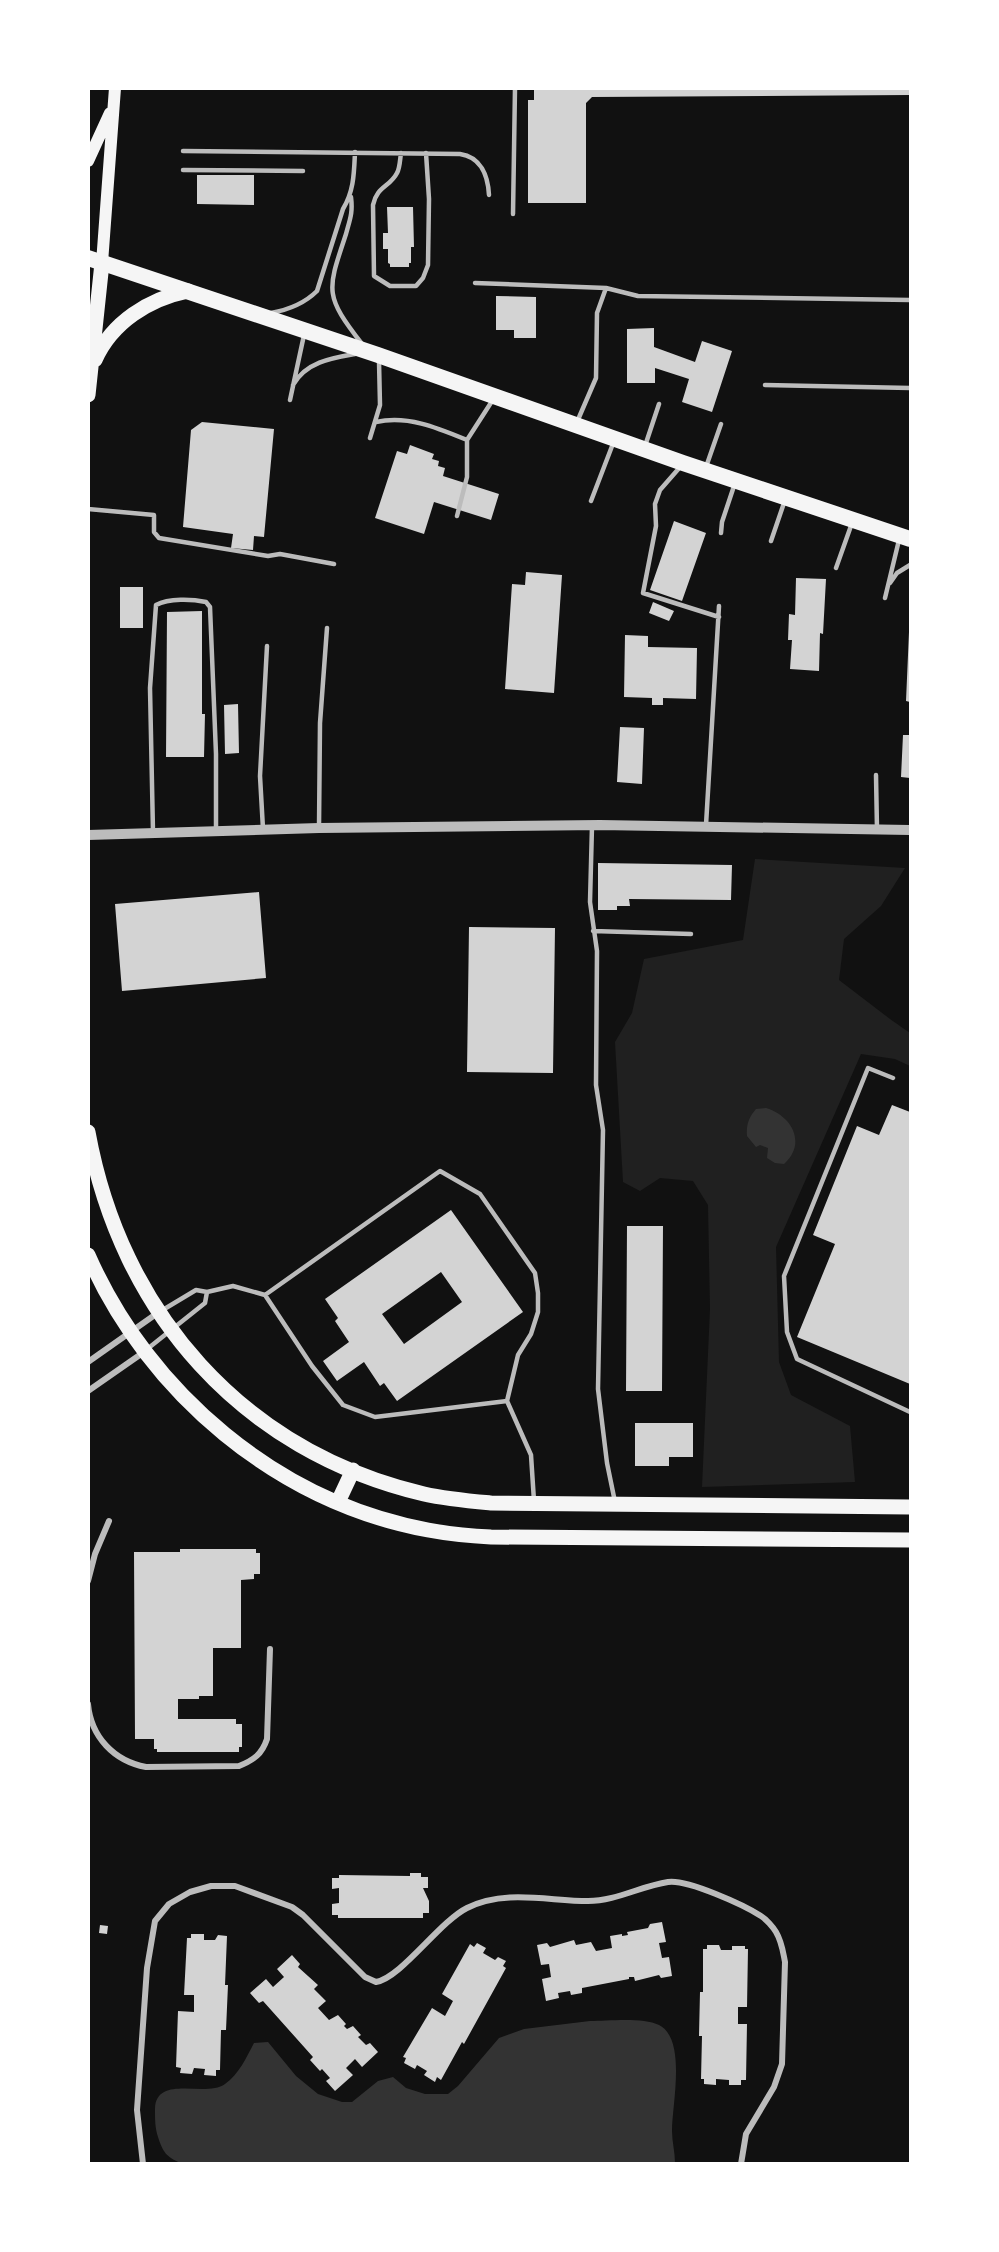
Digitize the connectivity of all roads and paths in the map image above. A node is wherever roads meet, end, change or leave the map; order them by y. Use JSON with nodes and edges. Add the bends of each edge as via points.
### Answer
{"nodes":[{"id":1,"x":115,"y":88,"type":"edge"},
{"id":2,"x":516,"y":88,"type":"edge"},
{"id":3,"x":114,"y":104,"type":"junction"},
{"id":4,"x":92,"y":140,"type":"edge"},
{"id":5,"x":183,"y":151,"type":"dead end"},
{"id":6,"x":355,"y":152,"type":"junction"},
{"id":7,"x":401,"y":153,"type":"junction"},
{"id":8,"x":426,"y":153,"type":"junction"},
{"id":9,"x":88,"y":161,"type":"edge"},
{"id":10,"x":183,"y":170,"type":"dead end"},
{"id":11,"x":303,"y":171,"type":"dead end"},
{"id":12,"x":489,"y":195,"type":"dead end"},
{"id":13,"x":351,"y":197,"type":"junction"},
{"id":14,"x":513,"y":214,"type":"dead end"},
{"id":15,"x":95,"y":260,"type":"edge"},
{"id":16,"x":474,"y":283,"type":"dead end"},
{"id":17,"x":606,"y":288,"type":"junction"},
{"id":18,"x":188,"y":291,"type":"junction"},
{"id":19,"x":910,"y":300,"type":"edge"},
{"id":20,"x":259,"y":315,"type":"junction"},
{"id":21,"x":306,"y":330,"type":"junction"},
{"id":22,"x":374,"y":353,"type":"junction"},
{"id":23,"x":91,"y":368,"type":"junction"},
{"id":24,"x":293,"y":385,"type":"junction"},
{"id":25,"x":765,"y":385,"type":"dead end"},
{"id":26,"x":910,"y":388,"type":"edge"},
{"id":27,"x":88,"y":395,"type":"edge"},
{"id":28,"x":496,"y":396,"type":"junction"},
{"id":29,"x":290,"y":400,"type":"dead end"},
{"id":30,"x":659,"y":404,"type":"dead end"},
{"id":31,"x":376,"y":422,"type":"junction"},
{"id":32,"x":575,"y":424,"type":"junction"},
{"id":33,"x":721,"y":424,"type":"dead end"},
{"id":34,"x":370,"y":438,"type":"dead end"},
{"id":35,"x":615,"y":438,"type":"junction"},
{"id":36,"x":467,"y":440,"type":"junction"},
{"id":37,"x":644,"y":449,"type":"junction"},
{"id":38,"x":683,"y":463,"type":"junction"},
{"id":39,"x":705,"y":470,"type":"junction"},
{"id":40,"x":736,"y":480,"type":"junction"},
{"id":41,"x":785,"y":497,"type":"junction"},
{"id":42,"x":591,"y":501,"type":"dead end"},
{"id":43,"x":88,"y":509,"type":"edge"},
{"id":44,"x":458,"y":516,"type":"dead end"},
{"id":45,"x":853,"y":520,"type":"junction"},
{"id":46,"x":721,"y":533,"type":"dead end"},
{"id":47,"x":905,"y":537,"type":"edge"},
{"id":48,"x":771,"y":541,"type":"dead end"},
{"id":49,"x":334,"y":564,"type":"dead end"},
{"id":50,"x":910,"y":565,"type":"edge"},
{"id":51,"x":836,"y":568,"type":"dead end"},
{"id":52,"x":888,"y":585,"type":"junction"},
{"id":53,"x":885,"y":598,"type":"dead end"},
{"id":54,"x":719,"y":606,"type":"dead end"},
{"id":55,"x":719,"y":617,"type":"junction"},
{"id":56,"x":327,"y":628,"type":"dead end"},
{"id":57,"x":267,"y":646,"type":"dead end"},
{"id":58,"x":876,"y":775,"type":"dead end"},
{"id":59,"x":592,"y":825,"type":"junction"},
{"id":60,"x":706,"y":827,"type":"junction"},
{"id":61,"x":319,"y":828,"type":"junction"},
{"id":62,"x":262,"y":829,"type":"junction"},
{"id":63,"x":876,"y":830,"type":"junction"},
{"id":64,"x":910,"y":830,"type":"edge"},
{"id":65,"x":216,"y":831,"type":"junction"},
{"id":66,"x":153,"y":832,"type":"junction"},
{"id":67,"x":88,"y":835,"type":"edge"},
{"id":68,"x":593,"y":931,"type":"junction"},
{"id":69,"x":691,"y":934,"type":"dead end"},
{"id":70,"x":893,"y":1078,"type":"dead end"},
{"id":71,"x":88,"y":1132,"type":"edge"},
{"id":72,"x":90,"y":1151,"type":"edge"},
{"id":73,"x":88,"y":1255,"type":"edge"},
{"id":74,"x":207,"y":1292,"type":"junction"},
{"id":75,"x":265,"y":1294,"type":"junction"},
{"id":76,"x":160,"y":1312,"type":"junction"},
{"id":77,"x":172,"y":1329,"type":"junction"},
{"id":78,"x":130,"y":1332,"type":"junction"},
{"id":79,"x":144,"y":1352,"type":"junction"},
{"id":80,"x":88,"y":1362,"type":"edge"},
{"id":81,"x":88,"y":1391,"type":"edge"},
{"id":82,"x":507,"y":1401,"type":"junction"},
{"id":83,"x":910,"y":1412,"type":"edge"},
{"id":84,"x":352,"y":1470,"type":"junction"},
{"id":85,"x":338,"y":1502,"type":"junction"},
{"id":86,"x":534,"y":1504,"type":"junction"},
{"id":87,"x":615,"y":1504,"type":"junction"},
{"id":88,"x":910,"y":1507,"type":"edge"},
{"id":89,"x":109,"y":1521,"type":"dead end"},
{"id":90,"x":910,"y":1540,"type":"edge"},
{"id":91,"x":88,"y":1581,"type":"edge"},
{"id":92,"x":270,"y":1649,"type":"dead end"},
{"id":93,"x":88,"y":1704,"type":"edge"},
{"id":94,"x":143,"y":2163,"type":"edge"},
{"id":95,"x":741,"y":2163,"type":"edge"}],
"edges":[{"from":1,"to":3,"type":"main road"},
{"from":2,"to":14,"type":"lane"},
{"from":3,"to":4,"type":"main road"},
{"from":3,"to":15,"type":"main road"},
{"from":4,"to":9,"type":"main road"},
{"from":5,"to":6,"type":"lane"},
{"from":6,"to":7,"type":"lane"},
{"from":6,"to":13,"type":"lane"},
{"from":7,"to":8,"type":"lane"},
{"from":7,"to":8,"type":"lane","via":[[398,173],[380,189],[373,205],[374,276],[390,286],[416,286],[428,265]]},
{"from":8,"to":12,"type":"lane","via":[[471,158],[484,170]]},
{"from":10,"to":11,"type":"lane"},
{"from":13,"to":20,"type":"lane","via":[[343,209],[317,291],[289,308]]},
{"from":13,"to":22,"type":"lane","via":[[353,211],[331,294],[338,311]]},
{"from":15,"to":18,"type":"highway"},
{"from":15,"to":23,"type":"main road"},
{"from":16,"to":17,"type":"lane"},
{"from":17,"to":19,"type":"lane","via":[[638,296]]},
{"from":17,"to":32,"type":"lane","via":[[597,313],[596,378]]},
{"from":18,"to":20,"type":"highway"},
{"from":18,"to":23,"type":"main road","via":[[160,299],[124,321],[106,341]]},
{"from":20,"to":21,"type":"highway"},
{"from":21,"to":22,"type":"highway"},
{"from":21,"to":24,"type":"lane"},
{"from":22,"to":24,"type":"lane","via":[[324,361],[299,375]]},
{"from":22,"to":28,"type":"highway"},
{"from":22,"to":31,"type":"lane","via":[[380,405]]},
{"from":23,"to":27,"type":"main road"},
{"from":24,"to":29,"type":"lane"},
{"from":25,"to":26,"type":"lane"},
{"from":28,"to":32,"type":"highway"},
{"from":28,"to":36,"type":"lane"},
{"from":30,"to":37,"type":"lane"},
{"from":31,"to":34,"type":"lane"},
{"from":31,"to":36,"type":"lane","via":[[406,420],[437,427]]},
{"from":32,"to":35,"type":"highway"},
{"from":33,"to":39,"type":"lane"},
{"from":35,"to":37,"type":"highway"},
{"from":35,"to":42,"type":"lane"},
{"from":36,"to":44,"type":"lane","via":[[467,477]]},
{"from":37,"to":38,"type":"highway"},
{"from":38,"to":39,"type":"highway"},
{"from":38,"to":55,"type":"lane","via":[[660,490],[655,504],[656,526],[643,593]]},
{"from":39,"to":40,"type":"highway"},
{"from":40,"to":41,"type":"highway"},
{"from":40,"to":46,"type":"lane"},
{"from":41,"to":45,"type":"highway"},
{"from":41,"to":48,"type":"lane"},
{"from":43,"to":49,"type":"lane","via":[[154,515],[154,532],[159,538]]},
{"from":45,"to":47,"type":"highway"},
{"from":45,"to":51,"type":"lane"},
{"from":47,"to":52,"type":"lane"},
{"from":50,"to":52,"type":"lane"},
{"from":52,"to":53,"type":"lane"},
{"from":54,"to":55,"type":"lane"},
{"from":55,"to":60,"type":"lane"},
{"from":56,"to":61,"type":"lane","via":[[320,723]]},
{"from":57,"to":62,"type":"lane","via":[[260,776]]},
{"from":58,"to":63,"type":"lane"},
{"from":59,"to":60,"type":"street"},
{"from":59,"to":61,"type":"street"},
{"from":59,"to":68,"type":"lane"},
{"from":60,"to":63,"type":"street"},
{"from":61,"to":62,"type":"street"},
{"from":62,"to":65,"type":"street"},
{"from":63,"to":64,"type":"street"},
{"from":65,"to":66,"type":"street"},
{"from":65,"to":66,"type":"lane","via":[[210,607],[197,600],[163,601],[156,605],[150,688]]},
{"from":66,"to":67,"type":"street"},
{"from":68,"to":69,"type":"lane"},
{"from":68,"to":87,"type":"lane","via":[[597,951],[596,1085],[603,1130],[598,1389]]},
{"from":70,"to":83,"type":"lane","via":[[868,1068],[784,1276],[787,1332],[797,1359]]},
{"from":71,"to":72,"type":"main road"},
{"from":72,"to":76,"type":"main road","via":[[120,1241],[134,1273]]},
{"from":73,"to":78,"type":"main road","via":[[110,1302]]},
{"from":74,"to":75,"type":"lane","via":[[232,1286]]},
{"from":74,"to":76,"type":"lane","via":[[196,1290]]},
{"from":74,"to":77,"type":"lane","via":[[205,1303]]},
{"from":75,"to":82,"type":"lane","via":[[343,1405],[375,1417]]},
{"from":75,"to":82,"type":"lane","via":[[440,1172],[480,1194],[536,1273],[538,1312],[518,1355]]},
{"from":76,"to":77,"type":"main road"},
{"from":76,"to":78,"type":"street"},
{"from":77,"to":79,"type":"lane"},
{"from":77,"to":84,"type":"main road","via":[[208,1373],[253,1414],[304,1447]]},
{"from":78,"to":79,"type":"main road"},
{"from":78,"to":80,"type":"street"},
{"from":79,"to":81,"type":"street"},
{"from":79,"to":85,"type":"main road","via":[[174,1388],[230,1439],[282,1474]]},
{"from":82,"to":86,"type":"lane","via":[[531,1455]]},
{"from":84,"to":85,"type":"main road"},
{"from":84,"to":86,"type":"main road","via":[[426,1494]]},
{"from":85,"to":90,"type":"main road","via":[[428,1530],[491,1537]]},
{"from":86,"to":87,"type":"main road"},
{"from":87,"to":88,"type":"main road"},
{"from":89,"to":91,"type":"street"},
{"from":92,"to":93,"type":"street","via":[[267,1739],[263,1751],[239,1766],[132,1764],[100,1740],[90,1721]]},
{"from":94,"to":95,"type":"street","via":[[137,2110],[147,1968],[155,1921],[170,1904],[190,1892],[211,1886],[235,1886],[292,1907],[365,1977],[376,1982],[391,1976],[452,1918],[484,1902],[515,1897],[590,1901],[667,1882],[682,1882],[762,1916],[776,1931],[783,1947],[782,2064],[774,2087],[746,2134]]}]}
